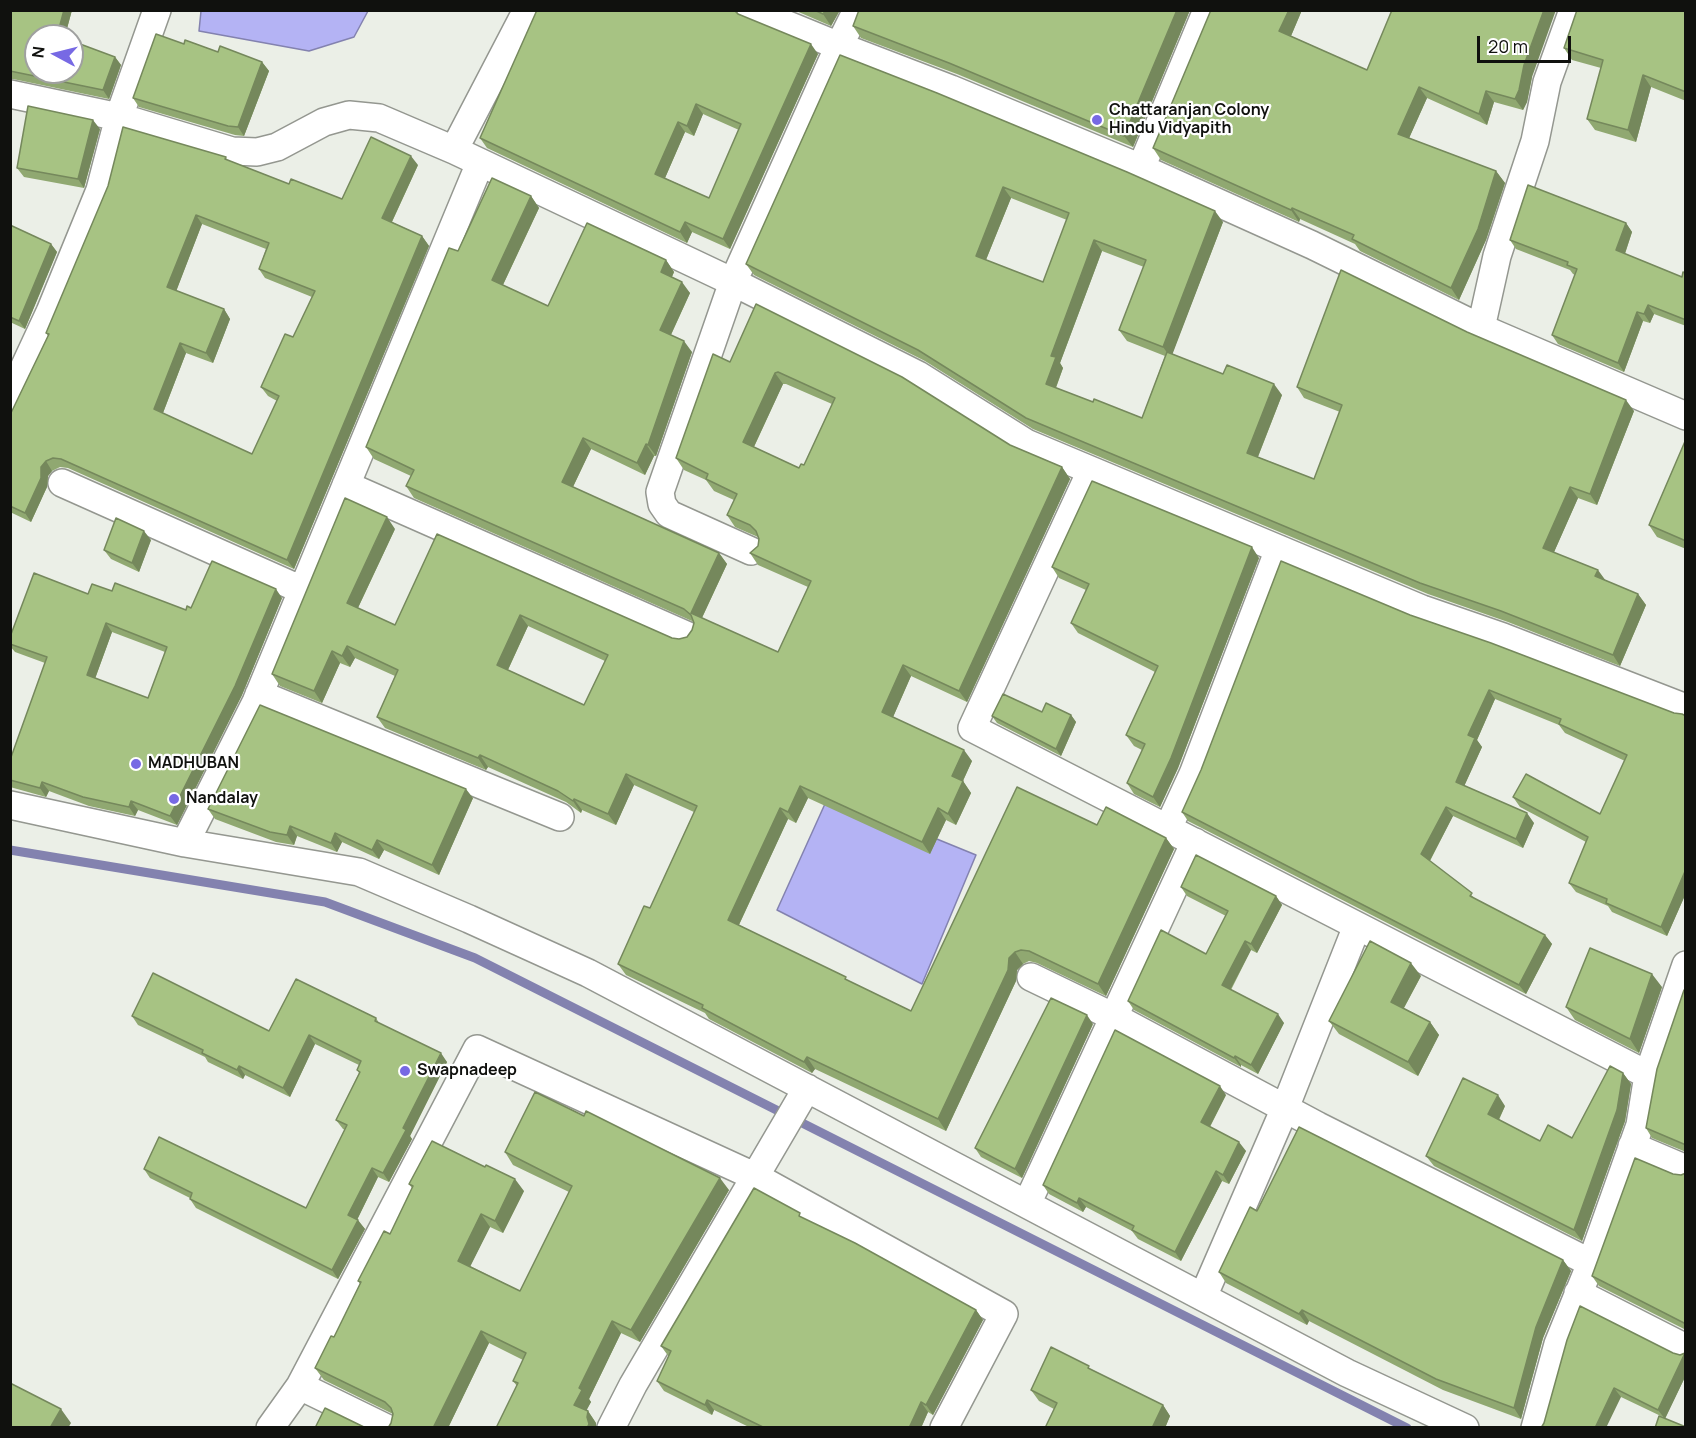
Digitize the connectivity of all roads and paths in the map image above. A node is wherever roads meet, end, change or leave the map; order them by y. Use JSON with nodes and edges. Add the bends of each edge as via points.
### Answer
{"nodes":[{"id":1,"x":157,"y":10,"type":"edge"},
{"id":2,"x":527,"y":10,"type":"edge"},
{"id":3,"x":751,"y":10,"type":"edge"},
{"id":4,"x":857,"y":10,"type":"edge"},
{"id":5,"x":1207,"y":10,"type":"edge"},
{"id":6,"x":1573,"y":10,"type":"edge"},
{"id":7,"x":839,"y":46,"type":"junction"},
{"id":8,"x":10,"y":94,"type":"edge"},
{"id":9,"x":119,"y":117,"type":"junction"},
{"id":10,"x":454,"y":150,"type":"junction"},
{"id":11,"x":480,"y":163,"type":"junction"},
{"id":12,"x":1141,"y":168,"type":"junction"},
{"id":13,"x":733,"y":282,"type":"junction"},
{"id":14,"x":1480,"y":328,"type":"junction"},
{"id":15,"x":10,"y":398,"type":"edge"},
{"id":16,"x":1686,"y":416,"type":"edge"},
{"id":17,"x":1091,"y":471,"type":"junction"},
{"id":18,"x":62,"y":483,"type":"dead end"},
{"id":19,"x":346,"y":485,"type":"junction"},
{"id":20,"x":1279,"y":549,"type":"junction"},
{"id":21,"x":752,"y":551,"type":"edge"},
{"id":22,"x":302,"y":590,"type":"junction"},
{"id":23,"x":686,"y":635,"type":"edge"},
{"id":24,"x":259,"y":694,"type":"junction"},
{"id":25,"x":1686,"y":708,"type":"edge"},
{"id":26,"x":10,"y":805,"type":"edge"},
{"id":27,"x":560,"y":818,"type":"dead end"},
{"id":28,"x":1168,"y":828,"type":"junction"},
{"id":29,"x":1195,"y":842,"type":"junction"},
{"id":30,"x":185,"y":843,"type":"junction"},
{"id":31,"x":1357,"y":926,"type":"junction"},
{"id":32,"x":1686,"y":965,"type":"edge"},
{"id":33,"x":1031,"y":977,"type":"dead end"},
{"id":34,"x":1114,"y":1017,"type":"junction"},
{"id":35,"x":1648,"y":1076,"type":"junction"},
{"id":36,"x":802,"y":1096,"type":"junction"},
{"id":37,"x":1285,"y":1108,"type":"junction"},
{"id":38,"x":1632,"y":1146,"type":"junction"},
{"id":39,"x":1686,"y":1169,"type":"edge"},
{"id":40,"x":756,"y":1177,"type":"junction"},
{"id":41,"x":1027,"y":1204,"type":"junction"},
{"id":42,"x":1591,"y":1263,"type":"junction"},
{"id":43,"x":1578,"y":1293,"type":"junction"},
{"id":44,"x":1203,"y":1297,"type":"junction"},
{"id":45,"x":1686,"y":1348,"type":"edge"},
{"id":46,"x":300,"y":1386,"type":"junction"},
{"id":47,"x":270,"y":1428,"type":"edge"},
{"id":48,"x":386,"y":1428,"type":"edge"},
{"id":49,"x":611,"y":1428,"type":"edge"},
{"id":50,"x":944,"y":1428,"type":"edge"},
{"id":51,"x":1465,"y":1428,"type":"edge"},
{"id":52,"x":1535,"y":1428,"type":"edge"}],
"edges":[{"from":1,"to":9,"type":"street"},
{"from":2,"to":10,"type":"street"},
{"from":3,"to":7,"type":"street"},
{"from":4,"to":7,"type":"street"},
{"from":5,"to":12,"type":"street"},
{"from":6,"to":14,"type":"street","via":[[1547,82],[1535,141],[1497,256]]},
{"from":7,"to":12,"type":"street"},
{"from":7,"to":13,"type":"street"},
{"from":8,"to":9,"type":"street"},
{"from":9,"to":10,"type":"street","via":[[232,151],[257,152],[349,115],[379,118]]},
{"from":9,"to":15,"type":"street","via":[[100,190]]},
{"from":10,"to":11,"type":"street"},
{"from":11,"to":13,"type":"street"},
{"from":11,"to":19,"type":"street"},
{"from":12,"to":14,"type":"street","via":[[1312,245]]},
{"from":13,"to":17,"type":"street","via":[[918,375],[1026,443]]},
{"from":13,"to":21,"type":"street","via":[[660,492],[669,514]]},
{"from":14,"to":16,"type":"street"},
{"from":17,"to":20,"type":"street"},
{"from":17,"to":28,"type":"street","via":[[972,728]]},
{"from":18,"to":22,"type":"street"},
{"from":19,"to":22,"type":"street"},
{"from":19,"to":23,"type":"street"},
{"from":20,"to":25,"type":"street","via":[[1422,609]]},
{"from":20,"to":28,"type":"street","via":[[1193,774]]},
{"from":22,"to":24,"type":"street"},
{"from":24,"to":27,"type":"street"},
{"from":24,"to":30,"type":"street"},
{"from":26,"to":30,"type":"street"},
{"from":28,"to":29,"type":"street"},
{"from":29,"to":31,"type":"street"},
{"from":29,"to":34,"type":"street"},
{"from":30,"to":36,"type":"street","via":[[359,872],[588,973]]},
{"from":31,"to":35,"type":"street"},
{"from":31,"to":37,"type":"street"},
{"from":32,"to":35,"type":"street"},
{"from":33,"to":34,"type":"street"},
{"from":34,"to":37,"type":"street"},
{"from":34,"to":41,"type":"street"},
{"from":35,"to":38,"type":"street","via":[[1640,1125]]},
{"from":36,"to":40,"type":"street"},
{"from":36,"to":41,"type":"street"},
{"from":37,"to":42,"type":"street"},
{"from":37,"to":44,"type":"street"},
{"from":38,"to":39,"type":"street"},
{"from":38,"to":42,"type":"street"},
{"from":40,"to":46,"type":"street","via":[[477,1049]]},
{"from":40,"to":49,"type":"street"},
{"from":40,"to":50,"type":"street","via":[[1004,1314]]},
{"from":41,"to":44,"type":"street"},
{"from":42,"to":43,"type":"street"},
{"from":43,"to":45,"type":"street"},
{"from":43,"to":52,"type":"street","via":[[1558,1344]]},
{"from":44,"to":51,"type":"street","via":[[1347,1373]]},
{"from":46,"to":47,"type":"street"},
{"from":46,"to":48,"type":"street"}]}
